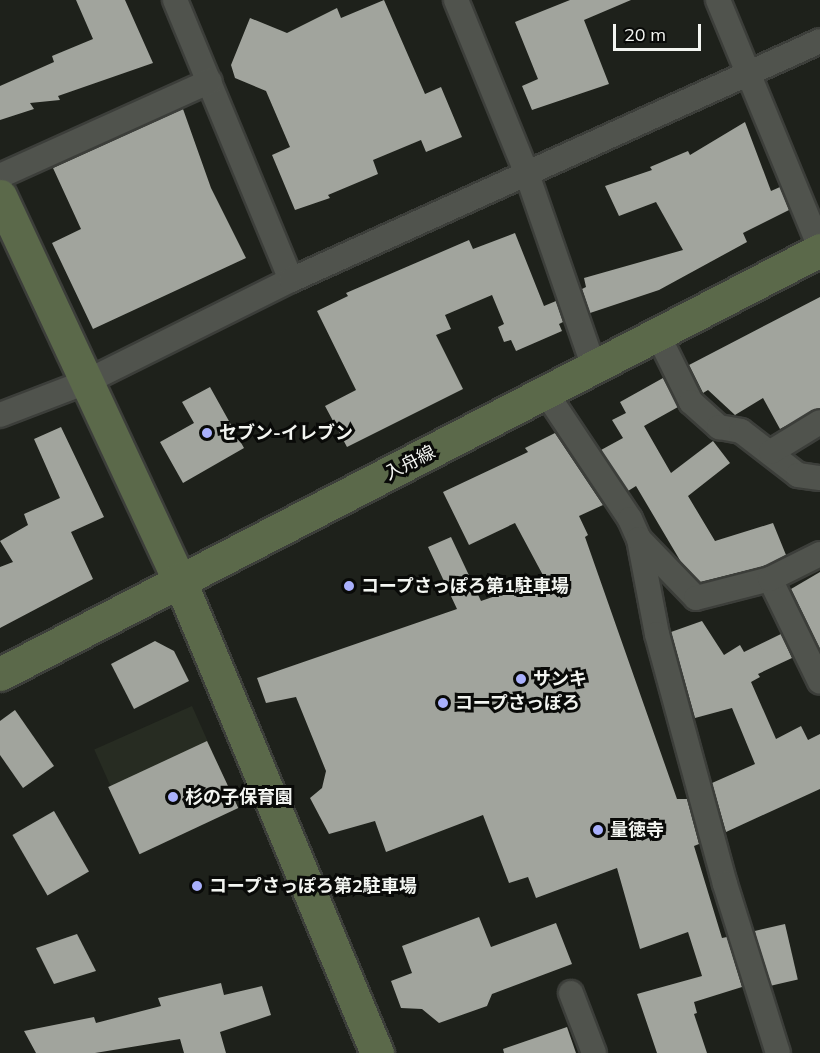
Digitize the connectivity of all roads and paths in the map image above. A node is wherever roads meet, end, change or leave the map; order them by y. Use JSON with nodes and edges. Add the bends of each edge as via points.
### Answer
{"nodes":[{"id":1,"x":175,"y":0,"type":"edge"},
{"id":2,"x":456,"y":0,"type":"edge"},
{"id":3,"x":718,"y":0,"type":"edge"},
{"id":4,"x":820,"y":41,"type":"edge"},
{"id":5,"x":748,"y":75,"type":"junction"},
{"id":6,"x":210,"y":81,"type":"junction"},
{"id":7,"x":527,"y":174,"type":"junction"},
{"id":8,"x":0,"y":176,"type":"edge"},
{"id":9,"x":0,"y":196,"type":"edge"},
{"id":10,"x":820,"y":248,"type":"edge"},
{"id":11,"x":291,"y":280,"type":"junction"},
{"id":12,"x":658,"y":335,"type":"junction"},
{"id":13,"x":594,"y":368,"type":"junction"},
{"id":14,"x":86,"y":382,"type":"junction"},
{"id":15,"x":546,"y":393,"type":"junction"},
{"id":16,"x":0,"y":415,"type":"edge"},
{"id":17,"x":820,"y":422,"type":"edge"},
{"id":18,"x":771,"y":452,"type":"junction"},
{"id":19,"x":820,"y":478,"type":"edge"},
{"id":20,"x":639,"y":539,"type":"junction"},
{"id":21,"x":820,"y":554,"type":"edge"},
{"id":22,"x":179,"y":579,"type":"junction"},
{"id":23,"x":770,"y":579,"type":"junction"},
{"id":24,"x":0,"y":674,"type":"edge"},
{"id":25,"x":820,"y":682,"type":"edge"},
{"id":26,"x":571,"y":993,"type":"dead end"},
{"id":27,"x":377,"y":1053,"type":"edge"},
{"id":28,"x":594,"y":1053,"type":"edge"},
{"id":29,"x":778,"y":1053,"type":"edge"}],
"edges":[{"from":1,"to":6,"type":"street"},
{"from":2,"to":7,"type":"street"},
{"from":3,"to":5,"type":"street"},
{"from":4,"to":5,"type":"street"},
{"from":5,"to":7,"type":"street"},
{"from":5,"to":10,"type":"street"},
{"from":6,"to":8,"type":"street"},
{"from":6,"to":11,"type":"street"},
{"from":7,"to":11,"type":"street"},
{"from":7,"to":13,"type":"street"},
{"from":9,"to":14,"type":"street"},
{"from":10,"to":12,"type":"street","name":"入舟線"},
{"from":11,"to":14,"type":"street"},
{"from":12,"to":13,"type":"street","name":"入舟線"},
{"from":12,"to":18,"type":"street","via":[[691,402],[719,428],[741,431]]},
{"from":13,"to":15,"type":"street","name":"入舟線"},
{"from":14,"to":16,"type":"street"},
{"from":14,"to":22,"type":"street"},
{"from":15,"to":20,"type":"street","via":[[630,519]]},
{"from":15,"to":22,"type":"street","name":"入舟線"},
{"from":17,"to":18,"type":"street"},
{"from":18,"to":19,"type":"street","via":[[798,475]]},
{"from":20,"to":23,"type":"street","via":[[696,598]]},
{"from":20,"to":29,"type":"street","via":[[657,634],[725,884]]},
{"from":21,"to":23,"type":"street"},
{"from":22,"to":24,"type":"street","name":"入舟線"},
{"from":22,"to":27,"type":"street"},
{"from":23,"to":25,"type":"street"},
{"from":26,"to":28,"type":"street"}]}
